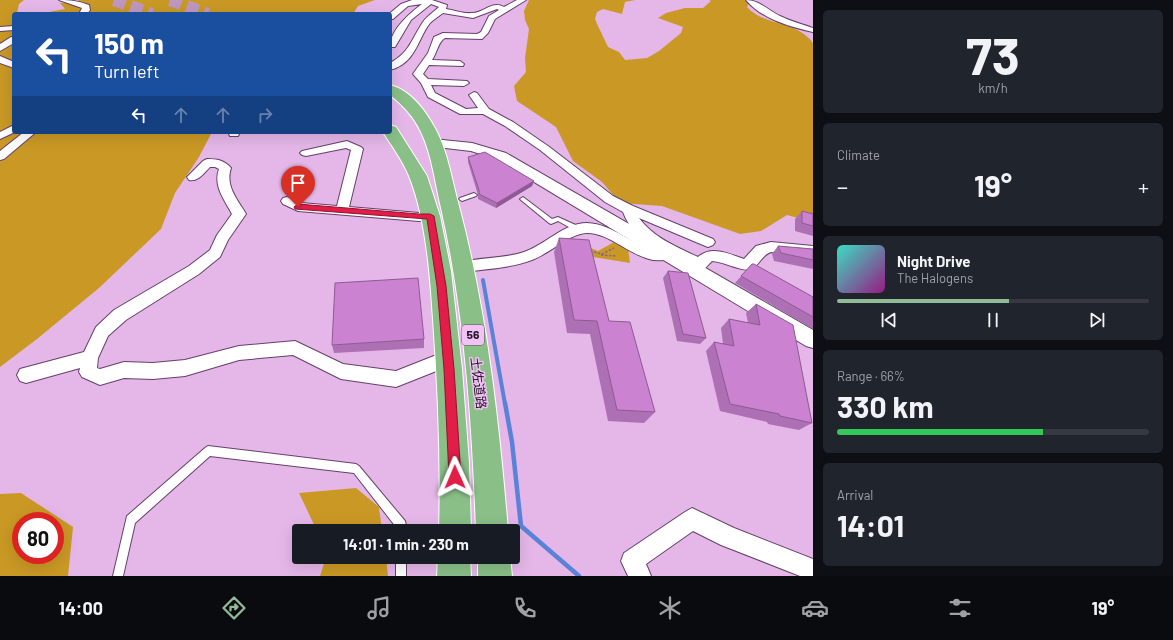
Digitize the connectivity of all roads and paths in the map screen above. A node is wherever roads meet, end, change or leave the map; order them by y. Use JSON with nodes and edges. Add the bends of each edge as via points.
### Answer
{"nodes":[{"id":1,"x":63,"y":0,"type":"edge"},
{"id":2,"x":522,"y":0,"type":"edge"},
{"id":3,"x":750,"y":0,"type":"edge"},
{"id":4,"x":430,"y":2,"type":"junction"},
{"id":5,"x":441,"y":10,"type":"junction"},
{"id":6,"x":504,"y":10,"type":"junction"},
{"id":7,"x":84,"y":12,"type":"edge"},
{"id":8,"x":392,"y":15,"type":"edge"},
{"id":9,"x":473,"y":16,"type":"junction"},
{"id":10,"x":467,"y":25,"type":"dead end"},
{"id":11,"x":12,"y":28,"type":"edge"},
{"id":12,"x":0,"y":29,"type":"edge"},
{"id":13,"x":813,"y":30,"type":"edge"},
{"id":14,"x":12,"y":40,"type":"edge"},
{"id":15,"x":400,"y":46,"type":"edge"},
{"id":16,"x":0,"y":48,"type":"edge"},
{"id":17,"x":0,"y":59,"type":"edge"},
{"id":18,"x":426,"y":62,"type":"junction"},
{"id":19,"x":12,"y":64,"type":"edge"},
{"id":20,"x":460,"y":64,"type":"dead end"},
{"id":21,"x":392,"y":66,"type":"edge"},
{"id":22,"x":425,"y":82,"type":"junction"},
{"id":23,"x":464,"y":84,"type":"dead end"},
{"id":24,"x":392,"y":91,"type":"edge"},
{"id":25,"x":474,"y":95,"type":"dead end"},
{"id":26,"x":485,"y":111,"type":"junction"},
{"id":27,"x":12,"y":129,"type":"edge"},
{"id":28,"x":392,"y":130,"type":"edge"},
{"id":29,"x":392,"y":132,"type":"edge"},
{"id":30,"x":29,"y":134,"type":"edge"},
{"id":31,"x":0,"y":136,"type":"edge"},
{"id":32,"x":421,"y":140,"type":"junction"},
{"id":33,"x":306,"y":153,"type":"dead end"},
{"id":34,"x":0,"y":157,"type":"edge"},
{"id":35,"x":415,"y":169,"type":"junction"},
{"id":36,"x":193,"y":177,"type":"dead end"},
{"id":37,"x":474,"y":195,"type":"dead end"},
{"id":38,"x":462,"y":199,"type":"dead end"},
{"id":39,"x":523,"y":199,"type":"dead end"},
{"id":40,"x":287,"y":201,"type":"dead end"},
{"id":41,"x":628,"y":209,"type":"junction"},
{"id":42,"x":342,"y":210,"type":"junction"},
{"id":43,"x":430,"y":216,"type":"junction"},
{"id":44,"x":578,"y":229,"type":"junction"},
{"id":45,"x":561,"y":239,"type":"junction"},
{"id":46,"x":623,"y":241,"type":"junction"},
{"id":47,"x":708,"y":242,"type":"dead end"},
{"id":48,"x":813,"y":250,"type":"edge"},
{"id":49,"x":667,"y":254,"type":"junction"},
{"id":50,"x":600,"y":255,"type":"junction"},
{"id":51,"x":616,"y":256,"type":"dead end"},
{"id":52,"x":463,"y":267,"type":"junction"},
{"id":53,"x":697,"y":267,"type":"junction"},
{"id":54,"x":813,"y":340,"type":"edge"},
{"id":55,"x":90,"y":358,"type":"junction"},
{"id":56,"x":448,"y":359,"type":"junction"},
{"id":57,"x":26,"y":375,"type":"dead end"},
{"id":58,"x":400,"y":524,"type":"edge"},
{"id":59,"x":455,"y":524,"type":"edge"},
{"id":60,"x":492,"y":524,"type":"edge"},
{"id":61,"x":401,"y":564,"type":"edge"},
{"id":62,"x":454,"y":564,"type":"edge"},
{"id":63,"x":494,"y":564,"type":"edge"},
{"id":64,"x":813,"y":570,"type":"edge"},
{"id":65,"x":118,"y":576,"type":"edge"},
{"id":66,"x":401,"y":576,"type":"edge"},
{"id":67,"x":454,"y":576,"type":"edge"},
{"id":68,"x":495,"y":576,"type":"edge"},
{"id":69,"x":640,"y":576,"type":"edge"}],
"edges":[{"from":1,"to":7,"type":"street","via":[[86,7]]},
{"from":2,"to":6,"type":"street"},
{"from":3,"to":13,"type":"street","via":[[764,11]]},
{"from":4,"to":5,"type":"street","via":[[444,7]]},
{"from":4,"to":8,"type":"street","via":[[407,3]]},
{"from":4,"to":15,"type":"street","via":[[408,19]]},
{"from":5,"to":9,"type":"street"},
{"from":5,"to":15,"type":"street"},
{"from":6,"to":9,"type":"street","via":[[497,6]]},
{"from":6,"to":18,"type":"street","via":[[492,18],[479,37],[444,35],[437,39]]},
{"from":9,"to":10,"type":"street"},
{"from":11,"to":12,"type":"street"},
{"from":14,"to":16,"type":"street"},
{"from":15,"to":21,"type":"street","via":[[404,59]]},
{"from":17,"to":19,"type":"street"},
{"from":18,"to":20,"type":"street"},
{"from":18,"to":22,"type":"street","via":[[418,74]]},
{"from":22,"to":23,"type":"street"},
{"from":22,"to":26,"type":"street","via":[[431,95],[464,112]]},
{"from":24,"to":32,"type":"highway","number":"56","via":[[411,105],[425,123]]},
{"from":25,"to":26,"type":"street"},
{"from":26,"to":41,"type":"street","via":[[528,136],[609,199]]},
{"from":27,"to":31,"type":"street"},
{"from":28,"to":32,"type":"highway"},
{"from":29,"to":35,"type":"highway","number":"56"},
{"from":30,"to":34,"type":"street"},
{"from":32,"to":35,"type":"highway","via":[[423,149]]},
{"from":32,"to":49,"type":"street","via":[[472,147],[501,156]]},
{"from":32,"to":52,"type":"highway","name":"土佐道路","number":"56","via":[[452,216]]},
{"from":33,"to":42,"type":"street","via":[[347,144],[357,149]]},
{"from":35,"to":43,"type":"highway","number":"56"},
{"from":36,"to":55,"type":"street","via":[[207,163],[218,163],[225,168],[222,186],[239,214],[215,253],[194,270],[120,315],[102,332]]},
{"from":37,"to":38,"type":"lane"},
{"from":39,"to":44,"type":"lane","via":[[551,222],[558,219]]},
{"from":40,"to":42,"type":"street","via":[[298,207]]},
{"from":41,"to":47,"type":"street"},
{"from":41,"to":53,"type":"street","via":[[630,218],[639,229]]},
{"from":42,"to":43,"type":"street"},
{"from":43,"to":56,"type":"highway","number":"56","via":[[440,271]]},
{"from":44,"to":45,"type":"street"},
{"from":44,"to":46,"type":"street","via":[[588,228]]},
{"from":45,"to":50,"type":"path"},
{"from":45,"to":52,"type":"street","via":[[527,256]]},
{"from":46,"to":49,"type":"street","via":[[654,255]]},
{"from":46,"to":50,"type":"path"},
{"from":48,"to":53,"type":"street","via":[[771,247],[761,250],[747,265],[720,256],[709,256]]},
{"from":49,"to":53,"type":"street"},
{"from":50,"to":51,"type":"path"},
{"from":52,"to":60,"type":"highway","name":"土佐道路","number":"56","via":[[487,445]]},
{"from":53,"to":54,"type":"street"},
{"from":55,"to":56,"type":"street","via":[[88,372],[100,377],[124,370],[185,368],[239,353],[295,348],[341,371],[396,379]]},
{"from":55,"to":57,"type":"street"},
{"from":56,"to":59,"type":"highway","number":"56","via":[[455,463]]},
{"from":58,"to":65,"type":"lane","via":[[356,469],[208,451],[131,520]]},
{"from":61,"to":66,"type":"lane"},
{"from":62,"to":67,"type":"highway"},
{"from":63,"to":68,"type":"highway"},
{"from":64,"to":69,"type":"street","via":[[729,537],[692,519],[632,561]]}]}
